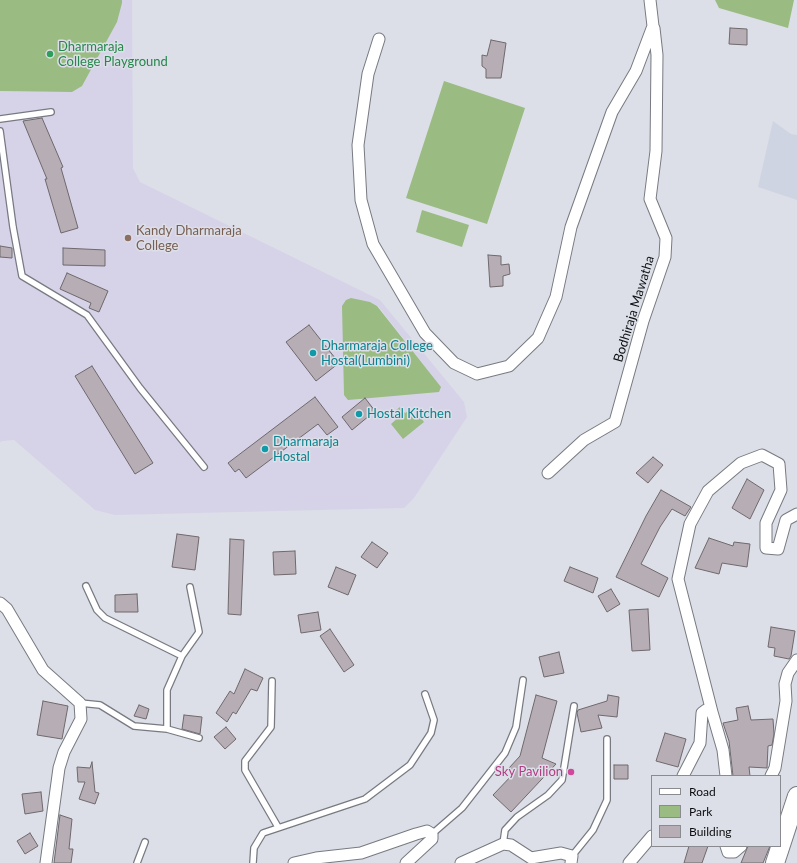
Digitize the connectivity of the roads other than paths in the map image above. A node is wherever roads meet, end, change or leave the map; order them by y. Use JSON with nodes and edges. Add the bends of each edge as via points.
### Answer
{"nodes":[{"id":1,"x":650,"y":0,"type":"edge"},
{"id":2,"x":653,"y":26,"type":"junction"},
{"id":3,"x":379,"y":40,"type":"dead end"},
{"id":4,"x":51,"y":112,"type":"dead end"},
{"id":5,"x":0,"y":120,"type":"edge"},
{"id":6,"x":0,"y":131,"type":"edge"},
{"id":7,"x":204,"y":467,"type":"dead end"},
{"id":8,"x":548,"y":473,"type":"dead end"},
{"id":9,"x":797,"y":514,"type":"edge"},
{"id":10,"x":86,"y":586,"type":"dead end"},
{"id":11,"x":190,"y":587,"type":"dead end"},
{"id":12,"x":0,"y":603,"type":"edge"},
{"id":13,"x":182,"y":656,"type":"junction"},
{"id":14,"x":797,"y":660,"type":"edge"},
{"id":15,"x":523,"y":680,"type":"dead end"},
{"id":16,"x":272,"y":681,"type":"dead end"},
{"id":17,"x":425,"y":694,"type":"dead end"},
{"id":18,"x":80,"y":703,"type":"junction"},
{"id":19,"x":574,"y":706,"type":"dead end"},
{"id":20,"x":712,"y":712,"type":"junction"},
{"id":21,"x":167,"y":729,"type":"junction"},
{"id":22,"x":199,"y":738,"type":"dead end"},
{"id":23,"x":607,"y":739,"type":"dead end"},
{"id":24,"x":684,"y":775,"type":"edge"},
{"id":25,"x":726,"y":775,"type":"edge"},
{"id":26,"x":772,"y":775,"type":"edge"},
{"id":27,"x":797,"y":796,"type":"edge"},
{"id":28,"x":278,"y":827,"type":"junction"},
{"id":29,"x":432,"y":834,"type":"junction"},
{"id":30,"x":651,"y":837,"type":"edge"},
{"id":31,"x":145,"y":842,"type":"dead end"},
{"id":32,"x":503,"y":844,"type":"junction"},
{"id":33,"x":781,"y":845,"type":"edge"},
{"id":34,"x":726,"y":847,"type":"edge"},
{"id":35,"x":739,"y":847,"type":"edge"},
{"id":36,"x":780,"y":847,"type":"edge"},
{"id":37,"x":571,"y":860,"type":"edge"},
{"id":38,"x":46,"y":863,"type":"edge"},
{"id":39,"x":137,"y":863,"type":"edge"},
{"id":40,"x":253,"y":863,"type":"edge"},
{"id":41,"x":294,"y":863,"type":"edge"},
{"id":42,"x":406,"y":863,"type":"edge"},
{"id":43,"x":461,"y":863,"type":"edge"},
{"id":44,"x":630,"y":863,"type":"edge"},
{"id":45,"x":775,"y":863,"type":"edge"}],
"edges":[{"from":1,"to":2,"type":"street","name":"Bodhiraja Mawatha"},
{"from":2,"to":3,"type":"street","via":[[636,71],[612,112],[571,227],[556,297],[538,338],[508,366],[477,374],[454,363],[425,333],[373,244],[362,200],[358,145],[368,74]]},
{"from":2,"to":8,"type":"street","name":"Bodhiraja Mawatha","via":[[657,54],[656,150],[650,199],[666,238],[665,257],[643,321],[615,422],[584,440]]},
{"from":4,"to":5,"type":"lane"},
{"from":6,"to":7,"type":"lane","via":[[22,276],[87,315],[140,388]]},
{"from":9,"to":20,"type":"street","via":[[786,520],[778,549],[766,548],[766,523],[781,490],[779,464],[762,455],[741,463],[708,490],[690,524],[678,579]]},
{"from":10,"to":13,"type":"lane","via":[[97,610],[105,618]]},
{"from":11,"to":13,"type":"lane","via":[[199,632]]},
{"from":12,"to":18,"type":"street","via":[[7,608],[44,670]]},
{"from":13,"to":21,"type":"lane","via":[[167,690]]},
{"from":14,"to":26,"type":"street","via":[[788,673],[785,684],[786,701],[775,768]]},
{"from":15,"to":29,"type":"lane","via":[[516,727],[505,752],[462,808]]},
{"from":16,"to":28,"type":"lane","via":[[271,727],[245,761],[245,770]]},
{"from":17,"to":28,"type":"lane","via":[[434,720],[431,733],[410,765],[364,799]]},
{"from":18,"to":21,"type":"lane","via":[[100,705],[134,726]]},
{"from":18,"to":38,"type":"street","via":[[81,719],[59,768]]},
{"from":19,"to":32,"type":"lane","via":[[562,780],[548,795],[517,817],[505,830]]},
{"from":20,"to":24,"type":"street","via":[[706,710],[702,713],[700,743]]},
{"from":20,"to":25,"type":"street","via":[[723,750]]},
{"from":21,"to":22,"type":"lane"},
{"from":23,"to":37,"type":"lane","via":[[607,800],[593,830]]},
{"from":27,"to":33,"type":"highway"},
{"from":28,"to":40,"type":"lane","via":[[263,833],[254,848]]},
{"from":29,"to":41,"type":"street","via":[[427,831],[361,853]]},
{"from":29,"to":42,"type":"street","via":[[432,839]]},
{"from":30,"to":44,"type":"street"},
{"from":31,"to":39,"type":"lane"},
{"from":32,"to":37,"type":"street","via":[[511,844],[531,858],[561,853]]},
{"from":32,"to":43,"type":"street"},
{"from":34,"to":35,"type":"street","via":[[728,852],[734,852]]},
{"from":36,"to":45,"type":"highway"}]}
